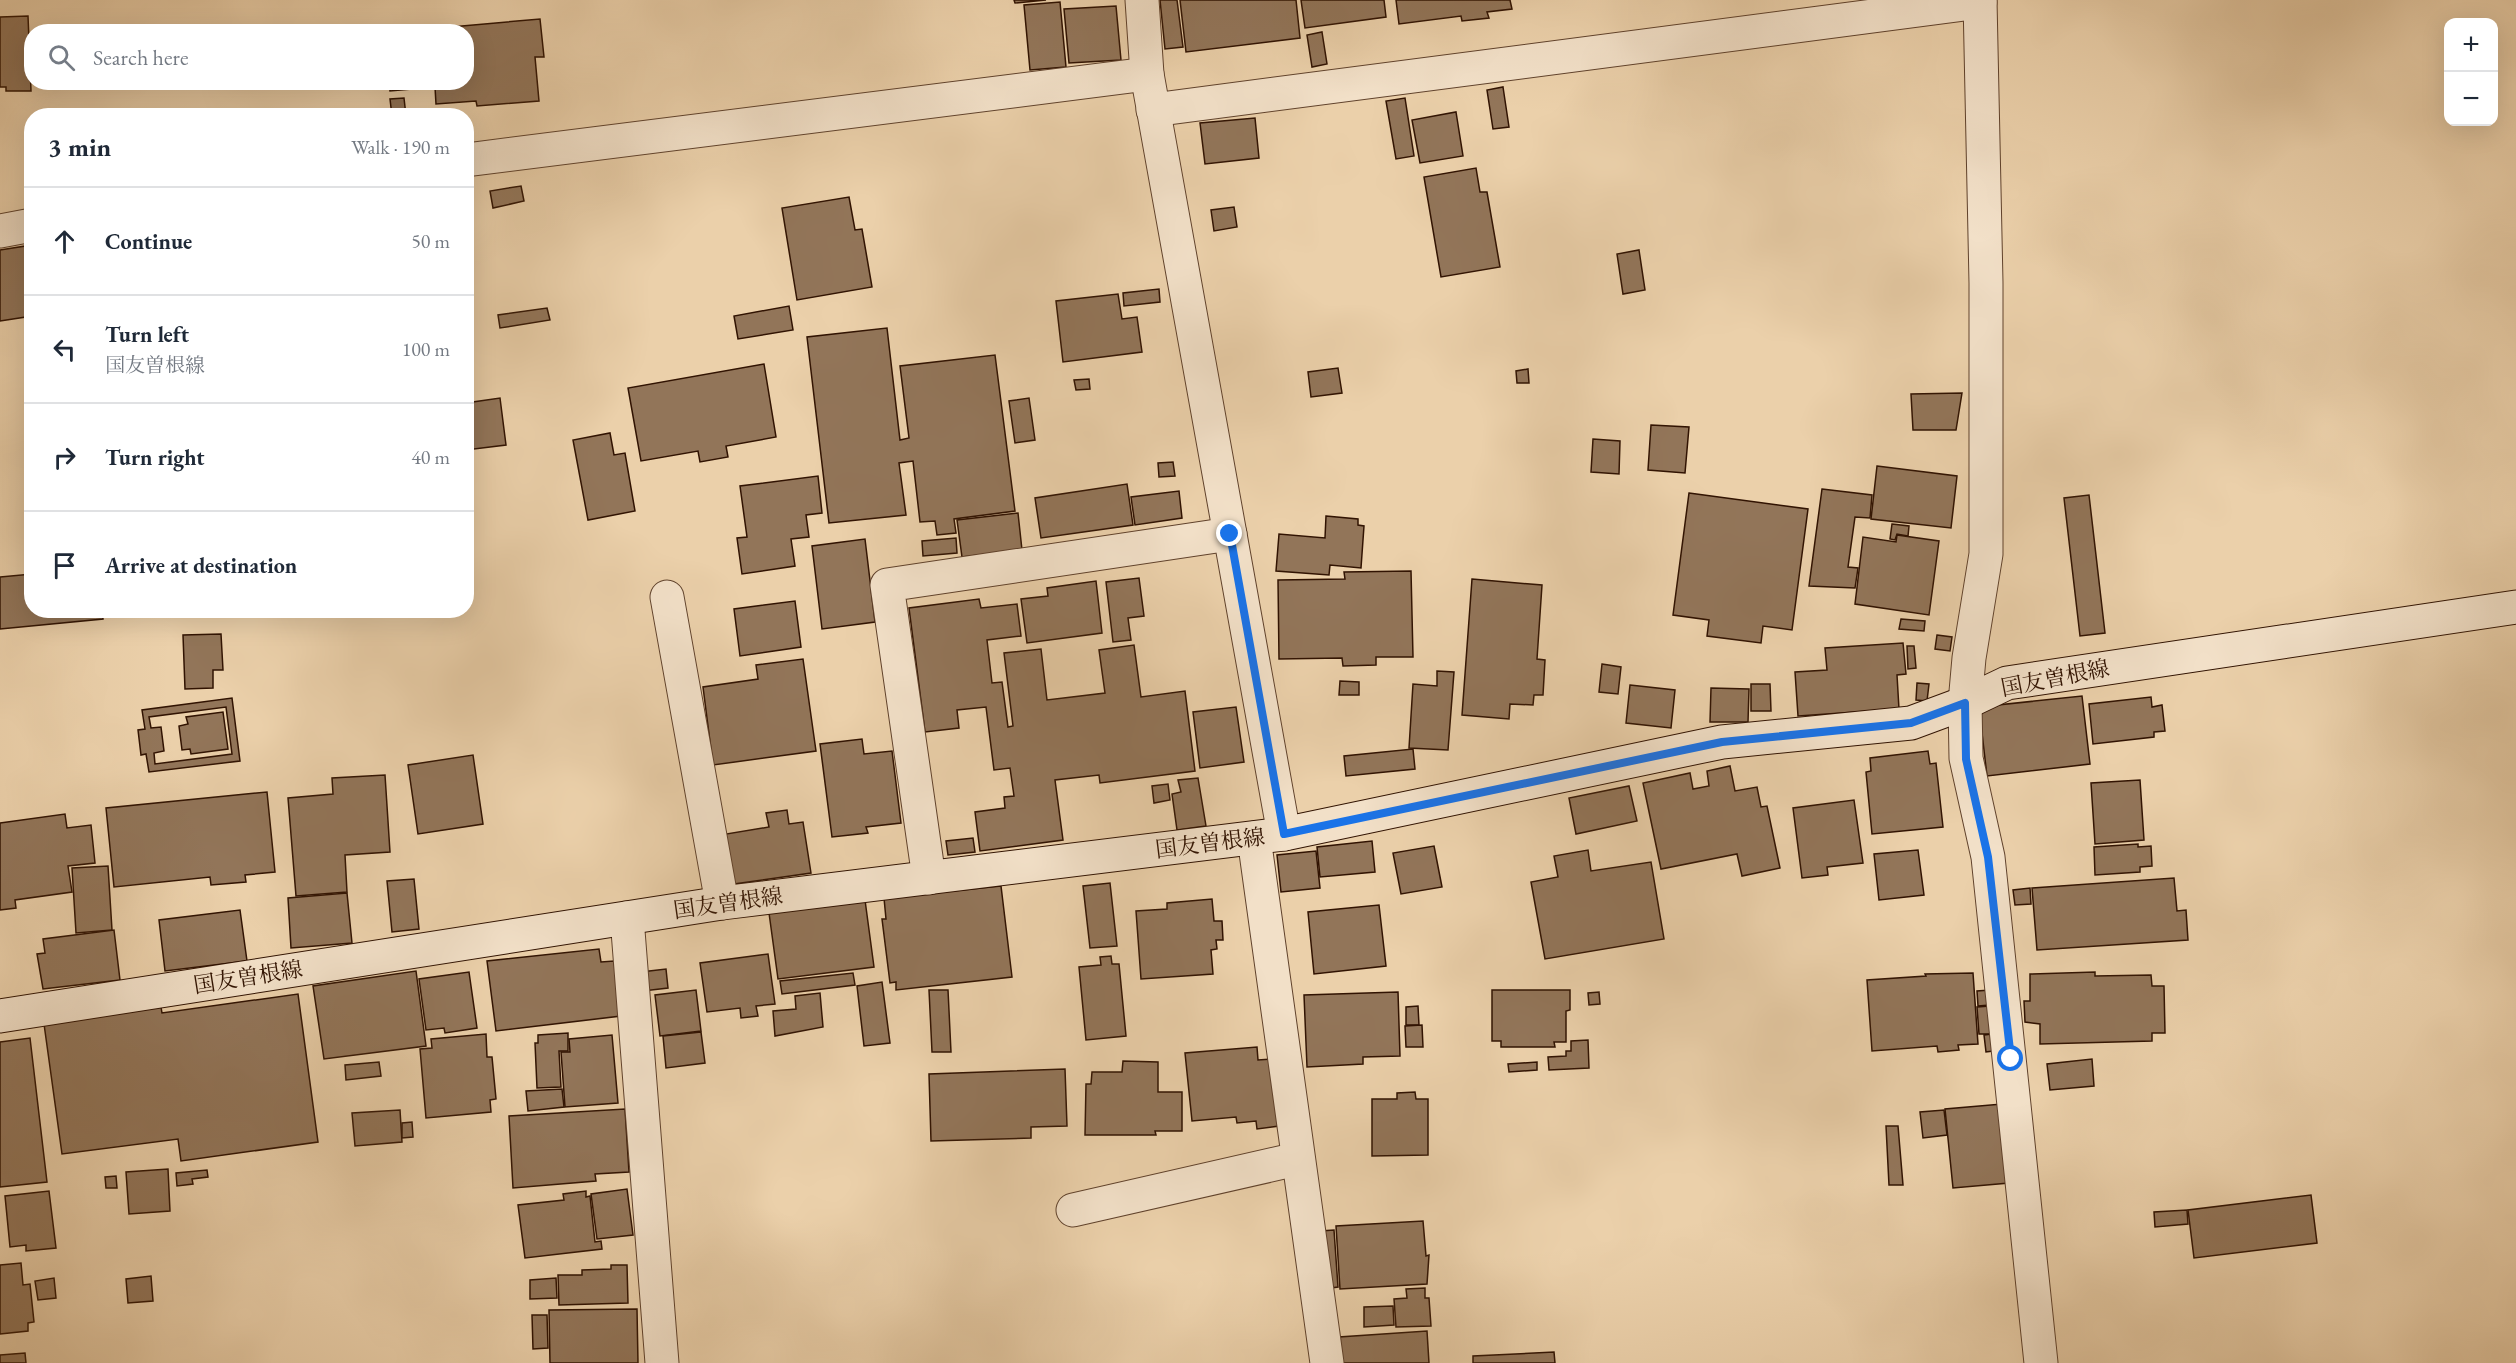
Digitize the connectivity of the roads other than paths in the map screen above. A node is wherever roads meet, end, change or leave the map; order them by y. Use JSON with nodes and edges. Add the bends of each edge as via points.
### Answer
{"nodes":[{"id":1,"x":1142,"y":0,"type":"edge"},
{"id":2,"x":1980,"y":1,"type":"edge"},
{"id":3,"x":1147,"y":74,"type":"junction"},
{"id":4,"x":1154,"y":110,"type":"junction"},
{"id":5,"x":474,"y":159,"type":"edge"},
{"id":6,"x":24,"y":226,"type":"edge"},
{"id":7,"x":0,"y":231,"type":"edge"},
{"id":8,"x":1230,"y":534,"type":"junction"},
{"id":9,"x":667,"y":597,"type":"dead end"},
{"id":10,"x":2516,"y":607,"type":"edge"},
{"id":11,"x":1965,"y":703,"type":"junction"},
{"id":12,"x":1269,"y":836,"type":"junction"},
{"id":13,"x":929,"y":878,"type":"junction"},
{"id":14,"x":722,"y":903,"type":"junction"},
{"id":15,"x":627,"y":918,"type":"junction"},
{"id":16,"x":0,"y":1017,"type":"edge"},
{"id":17,"x":1297,"y":1159,"type":"junction"},
{"id":18,"x":1073,"y":1210,"type":"dead end"},
{"id":19,"x":662,"y":1363,"type":"edge"},
{"id":20,"x":1327,"y":1363,"type":"edge"},
{"id":21,"x":2040,"y":1363,"type":"edge"}],
"edges":[{"from":1,"to":3,"type":"street"},
{"from":2,"to":4,"type":"street"},
{"from":2,"to":11,"type":"street","via":[[1986,554]]},
{"from":3,"to":4,"type":"street"},
{"from":3,"to":5,"type":"street"},
{"from":4,"to":8,"type":"street"},
{"from":6,"to":7,"type":"street"},
{"from":8,"to":12,"type":"street"},
{"from":8,"to":13,"type":"street","via":[[888,585]]},
{"from":9,"to":14,"type":"street"},
{"from":10,"to":11,"type":"street","name":"国友曽根線","via":[[2007,682]]},
{"from":11,"to":12,"type":"street","name":"国友曽根線","via":[[1911,723],[1722,742]]},
{"from":11,"to":21,"type":"street","via":[[1966,759],[1988,857]]},
{"from":12,"to":13,"type":"street","name":"国友曽根線"},
{"from":12,"to":17,"type":"street"},
{"from":13,"to":14,"type":"street","name":"国友曽根線"},
{"from":14,"to":15,"type":"street","name":"国友曽根線"},
{"from":15,"to":16,"type":"street","name":"国友曽根線"},
{"from":15,"to":19,"type":"street"},
{"from":17,"to":18,"type":"street"},
{"from":17,"to":20,"type":"street"}]}
